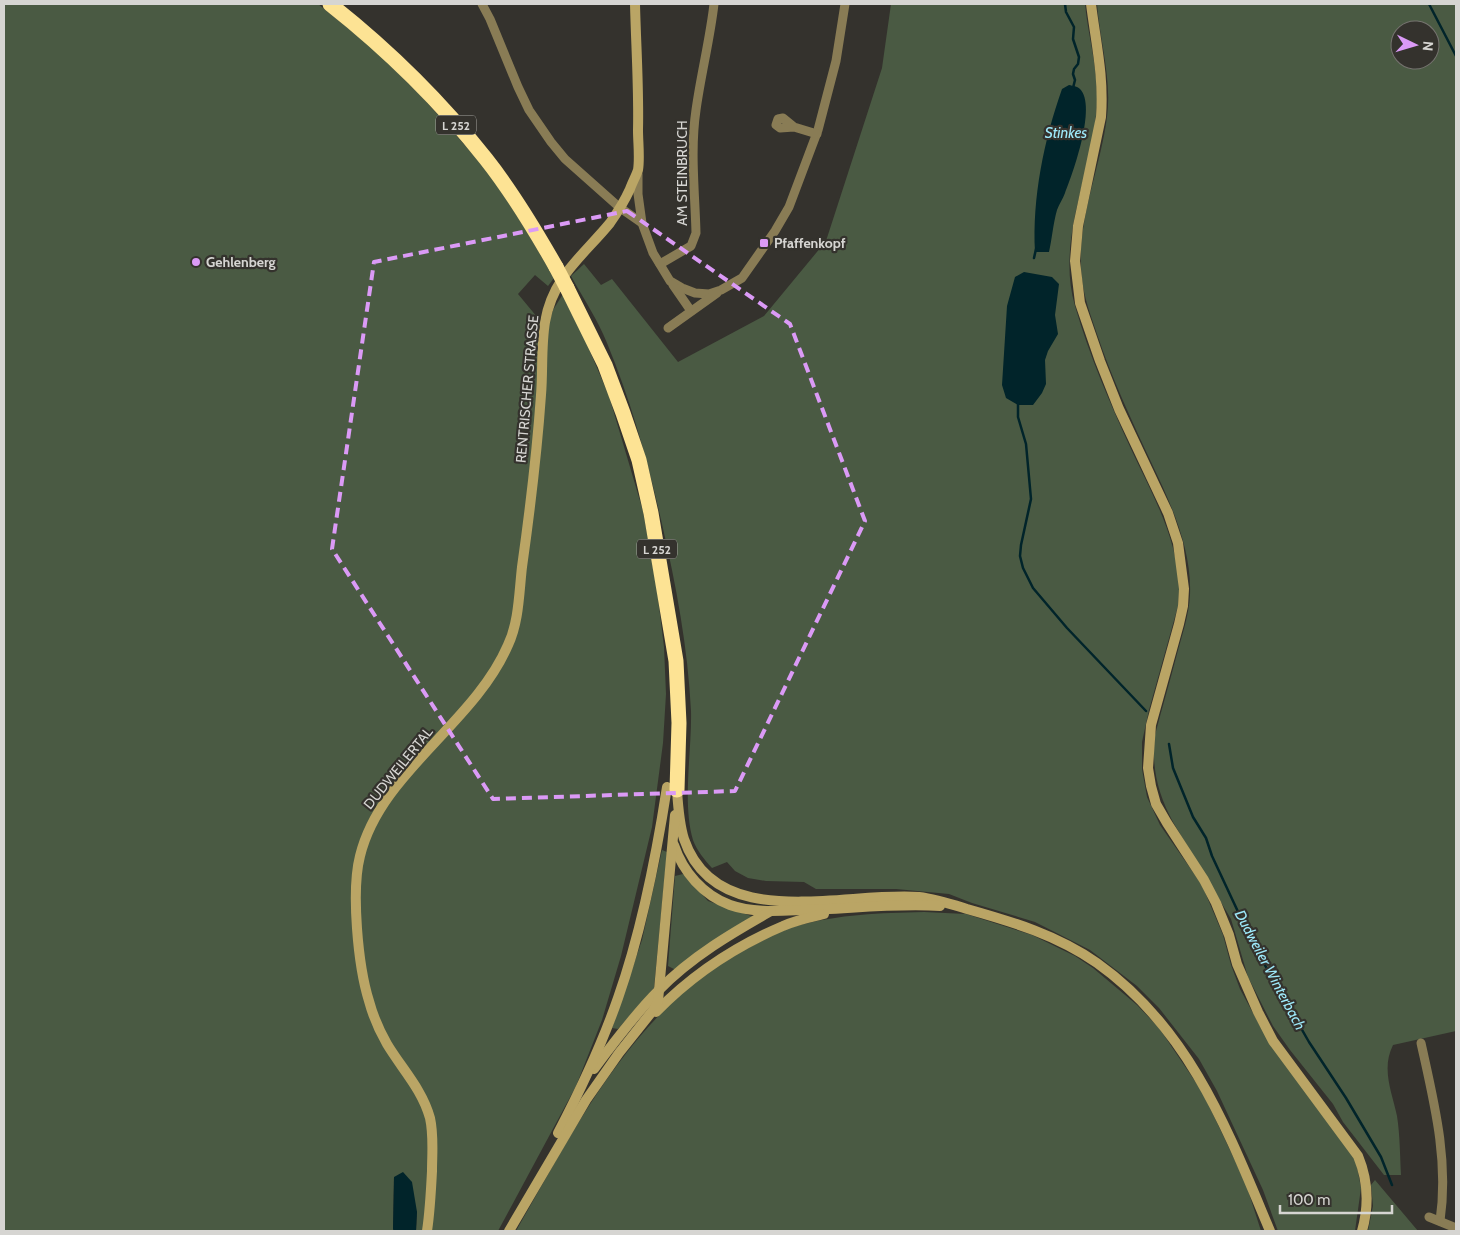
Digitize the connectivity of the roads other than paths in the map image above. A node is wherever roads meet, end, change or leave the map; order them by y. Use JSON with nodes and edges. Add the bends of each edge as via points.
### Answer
{"nodes":[{"id":1,"x":330,"y":4,"type":"edge"},
{"id":2,"x":482,"y":4,"type":"edge"},
{"id":3,"x":635,"y":4,"type":"edge"},
{"id":4,"x":714,"y":4,"type":"edge"},
{"id":5,"x":845,"y":4,"type":"edge"},
{"id":6,"x":1091,"y":4,"type":"edge"},
{"id":7,"x":794,"y":127,"type":"dead end"},
{"id":8,"x":817,"y":134,"type":"junction"},
{"id":9,"x":638,"y":171,"type":"junction"},
{"id":10,"x":619,"y":207,"type":"junction"},
{"id":11,"x":642,"y":223,"type":"junction"},
{"id":12,"x":660,"y":264,"type":"junction"},
{"id":13,"x":670,"y":281,"type":"junction"},
{"id":14,"x":721,"y":290,"type":"junction"},
{"id":15,"x":690,"y":311,"type":"junction"},
{"id":16,"x":668,"y":328,"type":"dead end"},
{"id":17,"x":472,"y":703,"type":"joint"},
{"id":18,"x":672,"y":788,"type":"junction"},
{"id":19,"x":672,"y":841,"type":"junction"},
{"id":20,"x":801,"y":901,"type":"junction"},
{"id":21,"x":846,"y":909,"type":"junction"},
{"id":22,"x":967,"y":909,"type":"junction"},
{"id":23,"x":770,"y":911,"type":"junction"},
{"id":24,"x":660,"y":989,"type":"junction"},
{"id":25,"x":639,"y":1029,"type":"junction"},
{"id":26,"x":1422,"y":1043,"type":"dead end"},
{"id":27,"x":582,"y":1086,"type":"junction"},
{"id":28,"x":1429,"y":1217,"type":"dead end"},
{"id":29,"x":1440,"y":1221,"type":"junction"},
{"id":30,"x":1456,"y":1228,"type":"edge"},
{"id":31,"x":427,"y":1231,"type":"edge"},
{"id":32,"x":508,"y":1231,"type":"edge"},
{"id":33,"x":1269,"y":1231,"type":"edge"},
{"id":34,"x":1362,"y":1231,"type":"edge"}],
"edges":[{"from":1,"to":18,"type":"highway","number":"L 252","bridge":true,"via":[[404,69],[486,159],[556,267],[606,365],[639,460],[672,638]]},
{"from":2,"to":10,"type":"street","via":[[529,110],[565,159]]},
{"from":3,"to":9,"type":"main road","name":"RENTRISCHER STRASSE"},
{"from":4,"to":12,"type":"street","name":"AM STEINBRUCH","via":[[694,131],[696,233],[691,246]]},
{"from":5,"to":8,"type":"street","via":[[836,61]]},
{"from":6,"to":34,"type":"main road","via":[[1102,82],[1102,109],[1078,226],[1076,280],[1080,303],[1100,361],[1168,513],[1178,543],[1184,589],[1179,624],[1151,725],[1150,786],[1156,804],[1216,903],[1230,935],[1237,964],[1273,1041],[1358,1156],[1364,1169],[1367,1206]]},
{"from":7,"to":8,"type":"street"},
{"from":8,"to":14,"type":"street","via":[[789,207],[775,231],[742,278]]},
{"from":9,"to":10,"type":"main road","name":"RENTRISCHER STRASSE"},
{"from":9,"to":11,"type":"street"},
{"from":10,"to":11,"type":"street"},
{"from":10,"to":17,"type":"main road","name":"RENTRISCHER STRASSE","via":[[612,221],[568,268],[547,310],[528,528],[514,630],[503,656]]},
{"from":11,"to":12,"type":"street"},
{"from":12,"to":13,"type":"street"},
{"from":13,"to":14,"type":"street","via":[[695,293],[709,294]]},
{"from":13,"to":15,"type":"street"},
{"from":14,"to":15,"type":"street"},
{"from":15,"to":16,"type":"street"},
{"from":17,"to":31,"type":"main road","name":"DUDWEILERTAL","via":[[381,806],[364,839],[356,882],[358,935],[368,998],[376,1023],[413,1080],[430,1117],[433,1147]]},
{"from":18,"to":19,"type":"main road","via":[[668,812]]},
{"from":18,"to":20,"type":"main road","via":[[684,840],[693,860],[711,881],[745,896]]},
{"from":18,"to":27,"type":"main road","via":[[633,950],[618,998]]},
{"from":19,"to":23,"type":"main road","via":[[685,868],[709,894],[750,910]]},
{"from":19,"to":24,"type":"main road"},
{"from":20,"to":22,"type":"main road","via":[[919,897]]},
{"from":20,"to":23,"type":"main road"},
{"from":21,"to":22,"type":"main road","via":[[902,905]]},
{"from":21,"to":23,"type":"main road"},
{"from":21,"to":25,"type":"main road","via":[[785,925],[738,948],[690,982]]},
{"from":22,"to":33,"type":"main road","via":[[1031,928],[1075,950],[1096,962],[1143,1003],[1180,1046],[1204,1084],[1225,1125]]},
{"from":23,"to":24,"type":"main road","via":[[718,943]]},
{"from":24,"to":25,"type":"main road","via":[[654,1009]]},
{"from":24,"to":27,"type":"main road","via":[[612,1044]]},
{"from":25,"to":32,"type":"main road","via":[[586,1100]]},
{"from":26,"to":29,"type":"street","via":[[1440,1138],[1443,1188]]},
{"from":27,"to":32,"type":"main road"},
{"from":28,"to":29,"type":"street"},
{"from":29,"to":30,"type":"street"}]}
